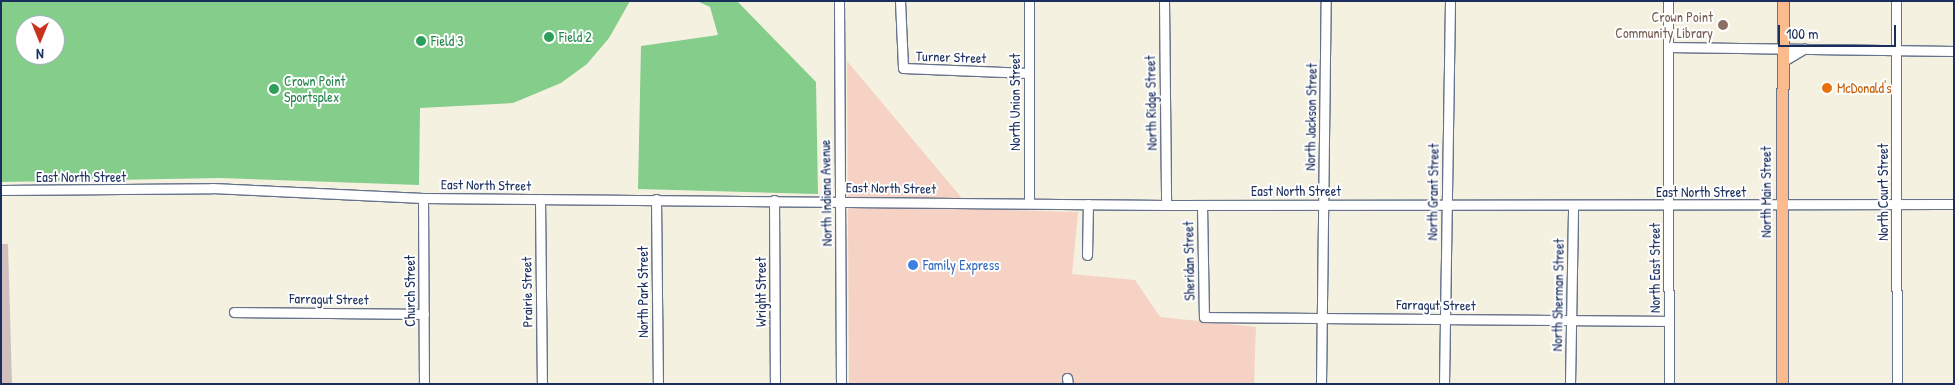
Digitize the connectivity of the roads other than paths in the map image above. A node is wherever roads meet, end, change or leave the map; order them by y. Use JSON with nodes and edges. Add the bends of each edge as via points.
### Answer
{"nodes":[{"id":1,"x":839,"y":1,"type":"edge"},
{"id":2,"x":900,"y":1,"type":"edge"},
{"id":3,"x":1029,"y":1,"type":"edge"},
{"id":4,"x":1164,"y":1,"type":"edge"},
{"id":5,"x":1326,"y":1,"type":"edge"},
{"id":6,"x":1450,"y":1,"type":"edge"},
{"id":7,"x":1668,"y":1,"type":"edge"},
{"id":8,"x":1783,"y":1,"type":"edge"},
{"id":9,"x":1896,"y":1,"type":"edge"},
{"id":10,"x":1668,"y":47,"type":"junction"},
{"id":11,"x":1782,"y":48,"type":"junction"},
{"id":12,"x":1804,"y":50,"type":"junction"},
{"id":13,"x":1896,"y":51,"type":"junction"},
{"id":14,"x":1954,"y":51,"type":"edge"},
{"id":15,"x":1782,"y":62,"type":"junction"},
{"id":16,"x":1029,"y":72,"type":"junction"},
{"id":17,"x":1,"y":190,"type":"edge"},
{"id":18,"x":423,"y":198,"type":"junction"},
{"id":19,"x":540,"y":199,"type":"junction"},
{"id":20,"x":656,"y":199,"type":"junction"},
{"id":21,"x":774,"y":200,"type":"junction"},
{"id":22,"x":840,"y":201,"type":"junction"},
{"id":23,"x":1029,"y":203,"type":"junction"},
{"id":24,"x":1088,"y":204,"type":"junction"},
{"id":25,"x":1897,"y":204,"type":"junction"},
{"id":26,"x":1954,"y":204,"type":"edge"},
{"id":27,"x":1166,"y":205,"type":"junction"},
{"id":28,"x":1202,"y":205,"type":"junction"},
{"id":29,"x":1324,"y":205,"type":"junction"},
{"id":30,"x":1447,"y":206,"type":"junction"},
{"id":31,"x":1573,"y":206,"type":"junction"},
{"id":32,"x":1668,"y":206,"type":"junction"},
{"id":33,"x":1781,"y":206,"type":"junction"},
{"id":34,"x":1087,"y":255,"type":"dead end"},
{"id":35,"x":234,"y":312,"type":"dead end"},
{"id":36,"x":424,"y":314,"type":"junction"},
{"id":37,"x":1204,"y":318,"type":"joint"},
{"id":38,"x":1322,"y":318,"type":"junction"},
{"id":39,"x":1445,"y":319,"type":"junction"},
{"id":40,"x":1571,"y":321,"type":"junction"},
{"id":41,"x":1669,"y":321,"type":"junction"},
{"id":42,"x":424,"y":384,"type":"edge"},
{"id":43,"x":542,"y":384,"type":"edge"},
{"id":44,"x":658,"y":384,"type":"edge"},
{"id":45,"x":775,"y":384,"type":"edge"},
{"id":46,"x":841,"y":384,"type":"edge"},
{"id":47,"x":1321,"y":384,"type":"edge"},
{"id":48,"x":1444,"y":384,"type":"edge"},
{"id":49,"x":1570,"y":384,"type":"edge"},
{"id":50,"x":1669,"y":384,"type":"edge"},
{"id":51,"x":1782,"y":384,"type":"edge"},
{"id":52,"x":1897,"y":384,"type":"edge"}],
"edges":[{"from":1,"to":22,"type":"street","name":"North Indiana Avenue"},
{"from":2,"to":16,"type":"street","name":"Turner Street","via":[[903,68]]},
{"from":3,"to":16,"type":"street","name":"North Union Street"},
{"from":4,"to":27,"type":"street","name":"North Ridge Street"},
{"from":5,"to":29,"type":"street","name":"North Jackson Street"},
{"from":6,"to":30,"type":"street","name":"North Grant Street"},
{"from":7,"to":10,"type":"street","name":"North East Street"},
{"from":8,"to":11,"type":"main road","name":"North Main Street"},
{"from":9,"to":13,"type":"street","name":"North Court Street"},
{"from":10,"to":11,"type":"street"},
{"from":10,"to":32,"type":"street","name":"North East Street"},
{"from":11,"to":12,"type":"street"},
{"from":11,"to":15,"type":"main road","name":"North Main Street"},
{"from":12,"to":13,"type":"street"},
{"from":12,"to":15,"type":"street"},
{"from":13,"to":14,"type":"street"},
{"from":13,"to":25,"type":"street","name":"North Court Street"},
{"from":15,"to":33,"type":"main road","name":"North Main Street"},
{"from":16,"to":23,"type":"street","name":"North Union Street"},
{"from":17,"to":18,"type":"street","name":"East North Street","via":[[250,189]]},
{"from":18,"to":19,"type":"street","name":"East North Street"},
{"from":18,"to":36,"type":"street","name":"Church Street"},
{"from":19,"to":20,"type":"street","name":"East North Street"},
{"from":19,"to":43,"type":"street","name":"Prairie Street"},
{"from":20,"to":21,"type":"street","name":"East North Street"},
{"from":20,"to":44,"type":"street","name":"North Park Street"},
{"from":21,"to":22,"type":"street","name":"East North Street"},
{"from":21,"to":45,"type":"street","name":"Wright Street"},
{"from":22,"to":23,"type":"street","name":"East North Street"},
{"from":22,"to":46,"type":"street","name":"North Indiana Avenue"},
{"from":23,"to":24,"type":"street","name":"East North Street"},
{"from":24,"to":27,"type":"street","name":"East North Street"},
{"from":24,"to":34,"type":"street"},
{"from":25,"to":26,"type":"street","name":"East North Street"},
{"from":25,"to":33,"type":"street","name":"East North Street"},
{"from":25,"to":52,"type":"street","name":"North Court Street"},
{"from":27,"to":28,"type":"street","name":"East North Street"},
{"from":28,"to":29,"type":"street","name":"East North Street"},
{"from":28,"to":37,"type":"street","name":"Sheridan Street"},
{"from":29,"to":30,"type":"street","name":"East North Street"},
{"from":29,"to":38,"type":"street","name":"North Jackson Street"},
{"from":30,"to":31,"type":"street","name":"East North Street"},
{"from":30,"to":39,"type":"street","name":"North Grant Street"},
{"from":31,"to":32,"type":"street","name":"East North Street"},
{"from":31,"to":40,"type":"street","name":"North Sherman Street"},
{"from":32,"to":33,"type":"street","name":"East North Street"},
{"from":32,"to":41,"type":"street","name":"North East Street"},
{"from":33,"to":51,"type":"main road","name":"North Main Street"},
{"from":35,"to":36,"type":"street","name":"Farragut Street"},
{"from":36,"to":42,"type":"street","name":"Church Street"},
{"from":37,"to":38,"type":"street","name":"Farragut Street"},
{"from":38,"to":39,"type":"street","name":"Farragut Street"},
{"from":38,"to":47,"type":"street","name":"North Jackson Street"},
{"from":39,"to":40,"type":"street","name":"Farragut Street"},
{"from":39,"to":48,"type":"street","name":"North Grant Street"},
{"from":40,"to":41,"type":"street","name":"Farragut Street"},
{"from":40,"to":49,"type":"street","name":"North Sherman Street"},
{"from":41,"to":50,"type":"street","name":"North East Street"}]}
